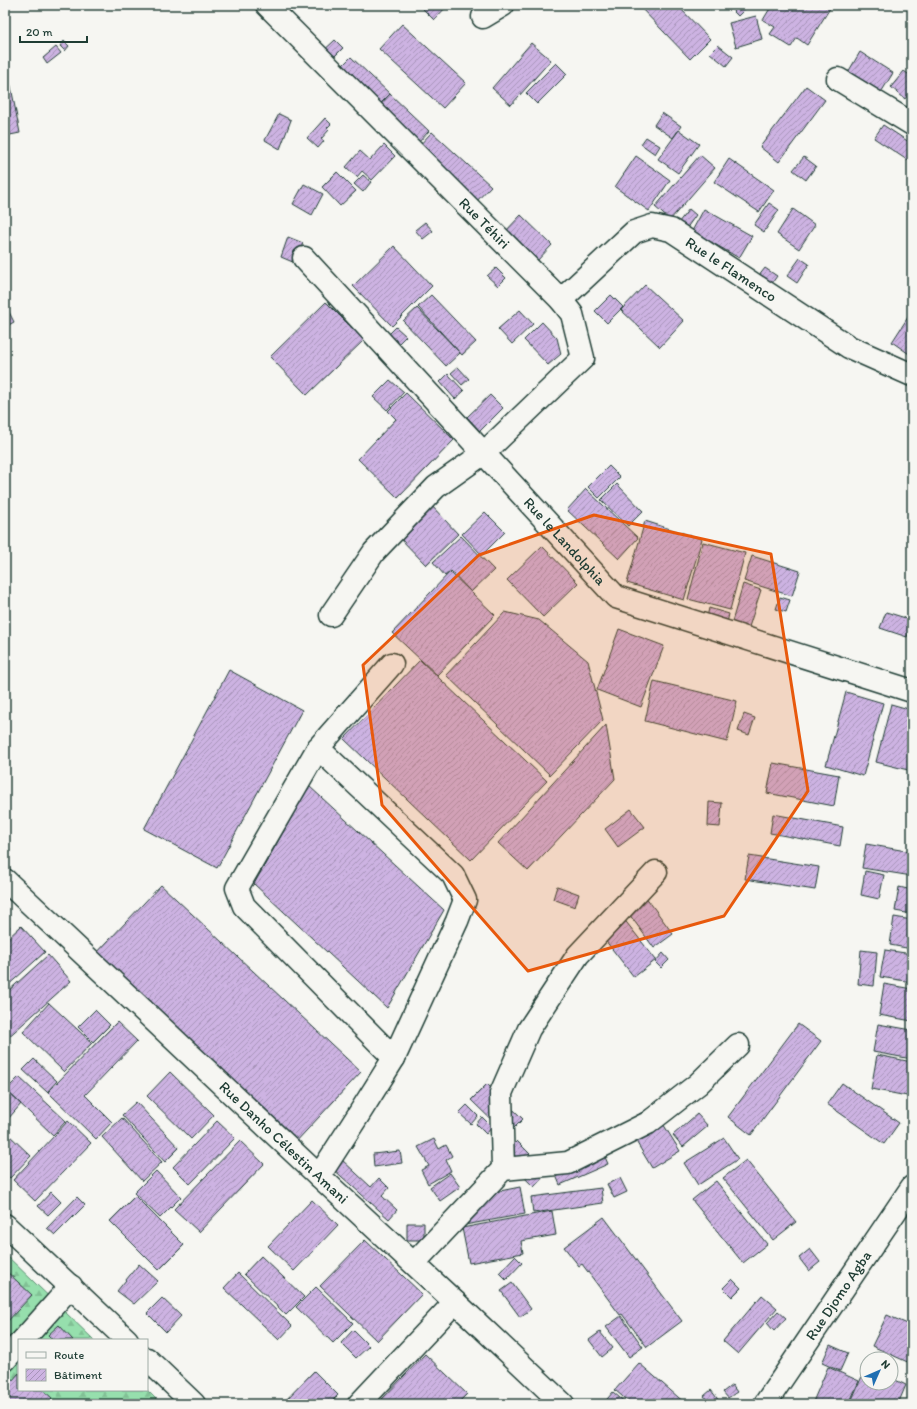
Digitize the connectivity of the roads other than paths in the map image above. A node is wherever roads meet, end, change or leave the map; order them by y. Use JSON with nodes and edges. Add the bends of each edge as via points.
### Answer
{"nodes":[{"id":1,"x":266,"y":5,"type":"edge"},
{"id":2,"x":503,"y":5,"type":"edge"},
{"id":3,"x":483,"y":17,"type":"dead end"},
{"id":4,"x":838,"y":79,"type":"dead end"},
{"id":5,"x":912,"y":124,"type":"edge"},
{"id":6,"x":304,"y":258,"type":"dead end"},
{"id":7,"x":561,"y":300,"type":"junction"},
{"id":8,"x":912,"y":374,"type":"edge"},
{"id":9,"x":484,"y":453,"type":"junction"},
{"id":10,"x":331,"y":615,"type":"dead end"},
{"id":11,"x":392,"y":664,"type":"dead end"},
{"id":12,"x":912,"y":691,"type":"edge"},
{"id":13,"x":318,"y":748,"type":"junction"},
{"id":14,"x":656,"y":872,"type":"dead end"},
{"id":15,"x":5,"y":880,"type":"edge"},
{"id":16,"x":738,"y":1045,"type":"dead end"},
{"id":17,"x":394,"y":1058,"type":"junction"},
{"id":18,"x":503,"y":1169,"type":"junction"},
{"id":19,"x":319,"y":1176,"type":"junction"},
{"id":20,"x":912,"y":1187,"type":"edge"},
{"id":21,"x":5,"y":1225,"type":"edge"},
{"id":22,"x":414,"y":1263,"type":"junction"},
{"id":23,"x":71,"y":1286,"type":"junction"},
{"id":24,"x":456,"y":1302,"type":"junction"},
{"id":25,"x":24,"y":1339,"type":"edge"},
{"id":26,"x":126,"y":1339,"type":"edge"},
{"id":27,"x":18,"y":1345,"type":"edge"},
{"id":28,"x":5,"y":1360,"type":"edge"},
{"id":29,"x":148,"y":1360,"type":"edge"},
{"id":30,"x":194,"y":1404,"type":"edge"},
{"id":31,"x":359,"y":1404,"type":"edge"},
{"id":32,"x":563,"y":1404,"type":"edge"},
{"id":33,"x":764,"y":1404,"type":"edge"}],
"edges":[{"from":1,"to":7,"type":"street","name":"Rue Téhiri"},
{"from":2,"to":3,"type":"street"},
{"from":4,"to":5,"type":"street"},
{"from":6,"to":9,"type":"street","name":"Rue le Landolphia"},
{"from":7,"to":8,"type":"street","name":"Rue le Flamenco","via":[[634,232],[652,226],[671,230],[849,347]]},
{"from":7,"to":9,"type":"street","name":"Rue Téhiri","via":[[572,314],[583,358]]},
{"from":9,"to":10,"type":"street","via":[[436,487],[374,552]]},
{"from":9,"to":12,"type":"street","name":"Rue le Landolphia","via":[[616,597]]},
{"from":11,"to":13,"type":"street"},
{"from":13,"to":17,"type":"street","via":[[453,876],[465,900]]},
{"from":13,"to":17,"type":"street","via":[[237,888],[244,906]]},
{"from":14,"to":18,"type":"street","via":[[578,955],[529,1029],[501,1093]]},
{"from":15,"to":19,"type":"street","name":"Rue Danho Célestin Amani"},
{"from":16,"to":18,"type":"street","via":[[698,1084],[648,1124],[568,1163]]},
{"from":17,"to":19,"type":"street"},
{"from":18,"to":22,"type":"street"},
{"from":19,"to":22,"type":"street","name":"Rue Danho Célestin Amani"},
{"from":20,"to":33,"type":"street","name":"Rue Djomo Agba"},
{"from":21,"to":23,"type":"street"},
{"from":22,"to":24,"type":"street","name":"Rue Danho Célestin Amani"},
{"from":23,"to":25,"type":"street"},
{"from":23,"to":26,"type":"street"},
{"from":24,"to":31,"type":"street"},
{"from":24,"to":32,"type":"street","name":"Rue Danho Célestin Amani"},
{"from":27,"to":28,"type":"street"},
{"from":29,"to":30,"type":"street"}]}
